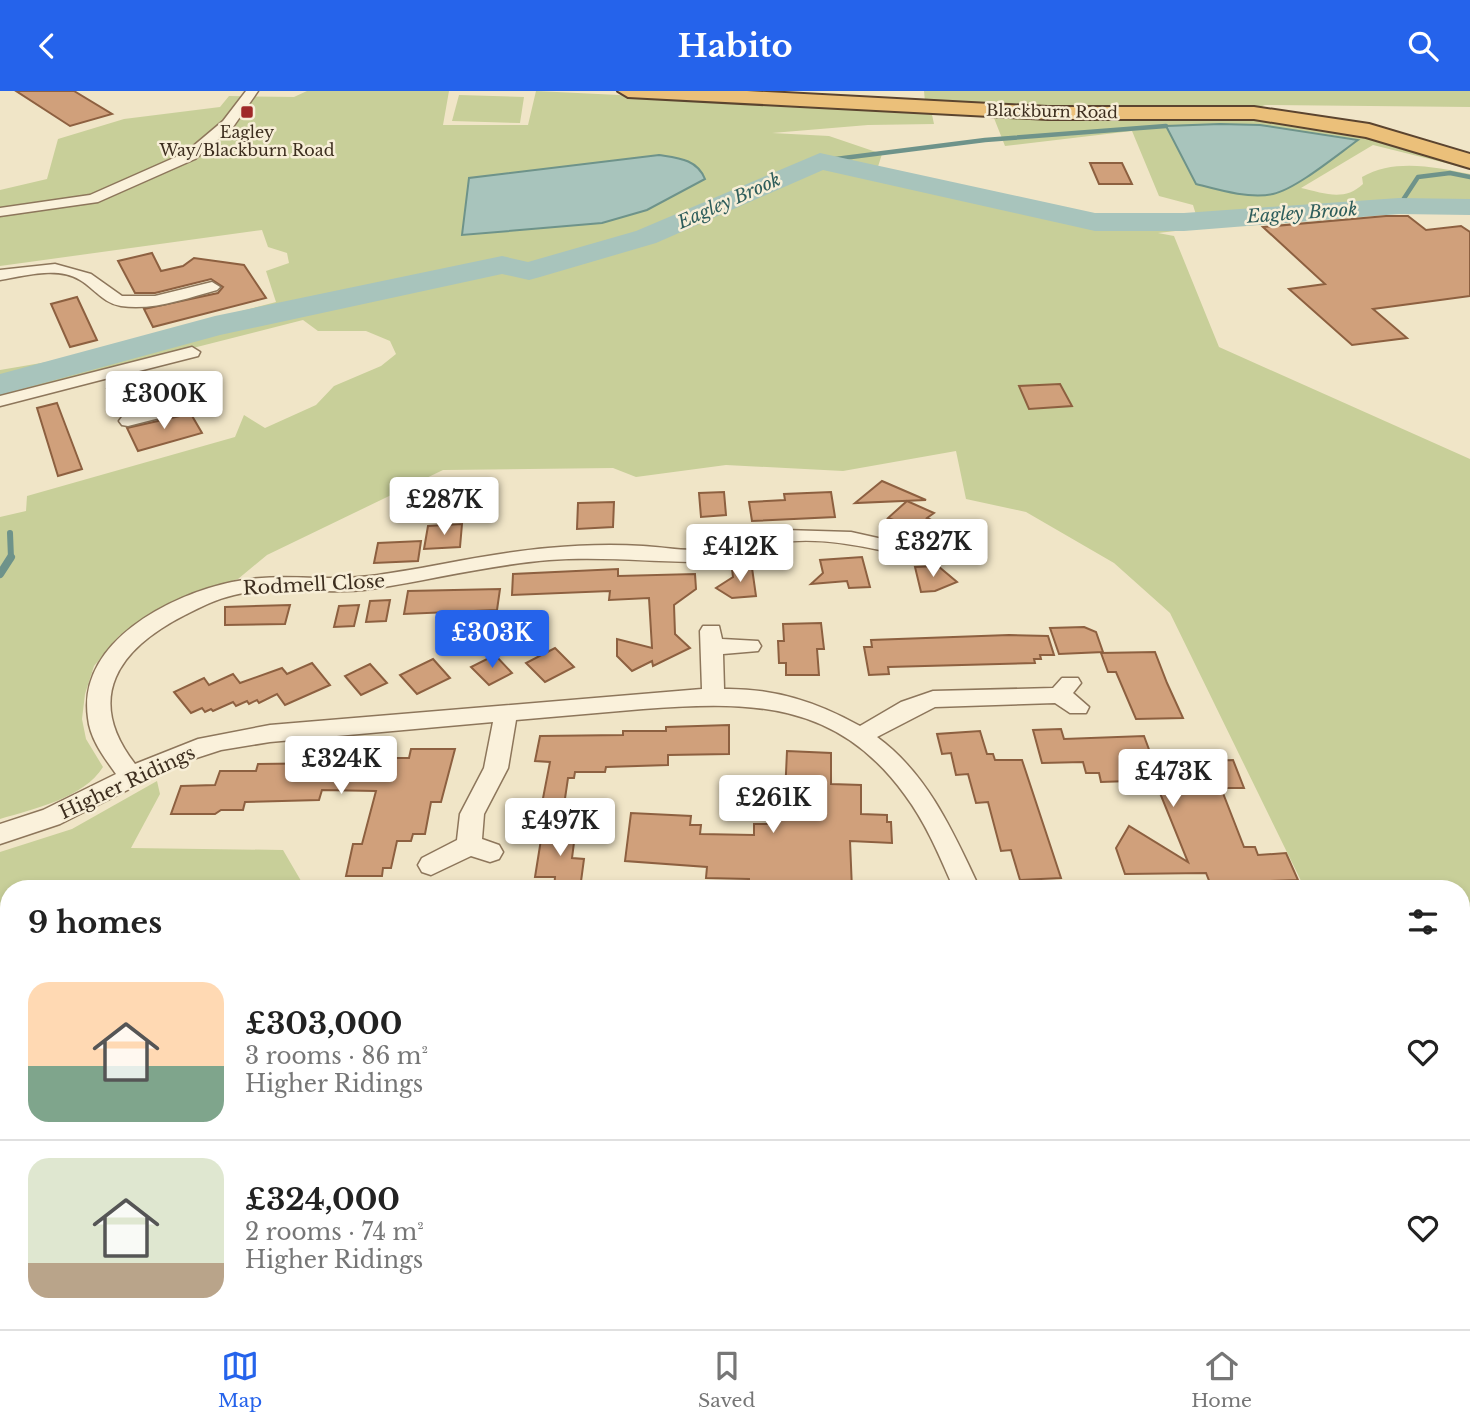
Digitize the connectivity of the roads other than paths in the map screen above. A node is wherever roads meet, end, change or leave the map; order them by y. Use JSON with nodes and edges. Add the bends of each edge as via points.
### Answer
{"nodes":[{"id":1,"x":252,"y":91,"type":"edge"},
{"id":2,"x":628,"y":91,"type":"edge"},
{"id":3,"x":1470,"y":161,"type":"edge"},
{"id":4,"x":0,"y":212,"type":"edge"},
{"id":5,"x":0,"y":275,"type":"edge"},
{"id":6,"x":202,"y":286,"type":"dead end"},
{"id":7,"x":192,"y":352,"type":"dead end"},
{"id":8,"x":130,"y":369,"type":"junction"},
{"id":9,"x":0,"y":401,"type":"edge"},
{"id":10,"x":177,"y":408,"type":"dead end"},
{"id":11,"x":153,"y":414,"type":"junction"},
{"id":12,"x":128,"y":421,"type":"dead end"},
{"id":13,"x":880,"y":544,"type":"dead end"},
{"id":14,"x":750,"y":646,"type":"dead end"},
{"id":15,"x":1069,"y":695,"type":"dead end"},
{"id":16,"x":713,"y":697,"type":"junction"},
{"id":17,"x":506,"y":712,"type":"junction"},
{"id":18,"x":861,"y":736,"type":"junction"},
{"id":19,"x":131,"y":776,"type":"junction"},
{"id":20,"x":0,"y":834,"type":"edge"},
{"id":21,"x":431,"y":865,"type":"dead end"},
{"id":22,"x":963,"y":880,"type":"edge"}],
"edges":[{"from":1,"to":4,"type":"street","via":[[228,124],[190,156],[93,199]]},
{"from":2,"to":3,"type":"highway","name":"Blackburn Road","via":[[1048,113],[1254,113],[1369,131]]},
{"from":5,"to":6,"type":"street","via":[[73,272],[124,302],[148,301]]},
{"from":7,"to":8,"type":"street"},
{"from":8,"to":9,"type":"street"},
{"from":8,"to":11,"type":"street"},
{"from":10,"to":11,"type":"street"},
{"from":11,"to":12,"type":"street"},
{"from":13,"to":19,"type":"street","name":"Rodmell Close","via":[[852,532],[764,538],[706,566],[617,551],[548,554],[368,583],[270,583],[207,596],[130,639],[107,667],[99,693],[99,719],[109,747]]},
{"from":14,"to":16,"type":"street","via":[[711,639]]},
{"from":15,"to":18,"type":"street","via":[[933,699]]},
{"from":16,"to":17,"type":"street","name":"Higher Ridings"},
{"from":16,"to":18,"type":"street","name":"Higher Ridings","via":[[786,703]]},
{"from":17,"to":19,"type":"street","name":"Higher Ridings","via":[[245,737],[200,747]]},
{"from":17,"to":21,"type":"street","via":[[496,768],[472,814],[480,848]]},
{"from":18,"to":22,"type":"street","name":"Higher Ridings","via":[[910,780],[934,817]]},
{"from":19,"to":20,"type":"street","name":"Higher Ridings","via":[[47,820]]}]}
